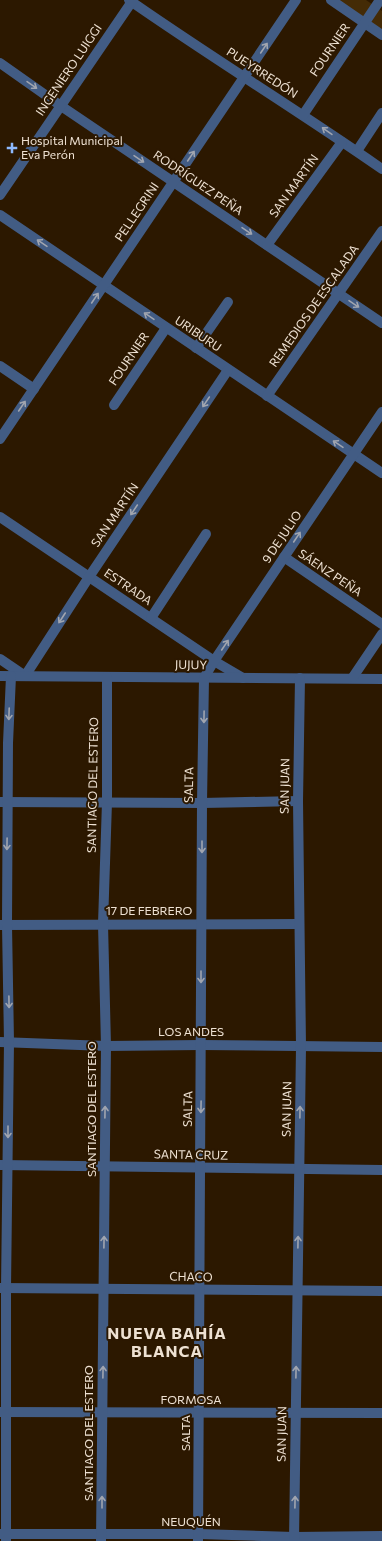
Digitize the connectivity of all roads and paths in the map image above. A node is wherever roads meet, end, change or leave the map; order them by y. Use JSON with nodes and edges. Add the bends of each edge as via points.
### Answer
{"nodes":[{"id":1,"x":296,"y":0,"type":"edge"},
{"id":2,"x":331,"y":0,"type":"edge"},
{"id":3,"x":131,"y":1,"type":"edge"},
{"id":4,"x":378,"y":2,"type":"edge"},
{"id":5,"x":364,"y":23,"type":"junction"},
{"id":6,"x":382,"y":35,"type":"edge"},
{"id":7,"x":0,"y":63,"type":"edge"},
{"id":8,"x":244,"y":78,"type":"junction"},
{"id":9,"x":61,"y":106,"type":"junction"},
{"id":10,"x":382,"y":113,"type":"edge"},
{"id":11,"x":303,"y":115,"type":"junction"},
{"id":12,"x":342,"y":142,"type":"junction"},
{"id":13,"x":357,"y":152,"type":"junction"},
{"id":14,"x":382,"y":169,"type":"edge"},
{"id":15,"x":173,"y":182,"type":"junction"},
{"id":16,"x":0,"y":195,"type":"edge"},
{"id":17,"x":0,"y":215,"type":"edge"},
{"id":18,"x":382,"y":231,"type":"edge"},
{"id":19,"x":268,"y":245,"type":"junction"},
{"id":20,"x":104,"y":285,"type":"junction"},
{"id":21,"x":338,"y":293,"type":"junction"},
{"id":22,"x":228,"y":302,"type":"dead end"},
{"id":23,"x":382,"y":323,"type":"edge"},
{"id":24,"x":166,"y":328,"type":"junction"},
{"id":25,"x":196,"y":348,"type":"junction"},
{"id":26,"x":0,"y":366,"type":"edge"},
{"id":27,"x":228,"y":370,"type":"junction"},
{"id":28,"x":34,"y":389,"type":"junction"},
{"id":29,"x":267,"y":396,"type":"junction"},
{"id":30,"x":114,"y":405,"type":"dead end"},
{"id":31,"x":382,"y":412,"type":"edge"},
{"id":32,"x":0,"y":438,"type":"edge"},
{"id":33,"x":353,"y":454,"type":"junction"},
{"id":34,"x":382,"y":473,"type":"edge"},
{"id":35,"x":0,"y":517,"type":"edge"},
{"id":36,"x":206,"y":534,"type":"dead end"},
{"id":37,"x":284,"y":557,"type":"junction"},
{"id":38,"x":89,"y":576,"type":"junction"},
{"id":39,"x":151,"y":618,"type":"junction"},
{"id":40,"x":382,"y":624,"type":"edge"},
{"id":41,"x":382,"y":634,"type":"edge"},
{"id":42,"x":0,"y":659,"type":"edge"},
{"id":43,"x":214,"y":661,"type":"junction"},
{"id":44,"x":0,"y":676,"type":"edge"},
{"id":45,"x":11,"y":676,"type":"junction"},
{"id":46,"x":24,"y":676,"type":"junction"},
{"id":47,"x":107,"y":677,"type":"junction"},
{"id":48,"x":204,"y":678,"type":"junction"},
{"id":49,"x":243,"y":678,"type":"junction"},
{"id":50,"x":300,"y":678,"type":"junction"},
{"id":51,"x":353,"y":678,"type":"junction"},
{"id":52,"x":382,"y":679,"type":"edge"},
{"id":53,"x":4,"y":743,"type":"edge"},
{"id":54,"x":298,"y":801,"type":"junction"},
{"id":55,"x":4,"y":802,"type":"edge"},
{"id":56,"x":107,"y":802,"type":"junction"},
{"id":57,"x":202,"y":803,"type":"junction"},
{"id":58,"x":4,"y":864,"type":"edge"},
{"id":59,"x":103,"y":924,"type":"junction"},
{"id":60,"x":201,"y":924,"type":"junction"},
{"id":61,"x":299,"y":924,"type":"junction"},
{"id":62,"x":3,"y":925,"type":"edge"},
{"id":63,"x":4,"y":982,"type":"edge"},
{"id":64,"x":5,"y":1042,"type":"edge"},
{"id":65,"x":202,"y":1045,"type":"junction"},
{"id":66,"x":106,"y":1046,"type":"junction"},
{"id":67,"x":301,"y":1047,"type":"junction"},
{"id":68,"x":382,"y":1047,"type":"edge"},
{"id":69,"x":4,"y":1103,"type":"edge"},
{"id":70,"x":4,"y":1165,"type":"edge"},
{"id":71,"x":105,"y":1167,"type":"junction"},
{"id":72,"x":200,"y":1168,"type":"junction"},
{"id":73,"x":299,"y":1169,"type":"junction"},
{"id":74,"x":382,"y":1170,"type":"edge"},
{"id":75,"x":3,"y":1288,"type":"edge"},
{"id":76,"x":104,"y":1289,"type":"junction"},
{"id":77,"x":200,"y":1290,"type":"junction"},
{"id":78,"x":297,"y":1291,"type":"junction"},
{"id":79,"x":382,"y":1291,"type":"edge"},
{"id":80,"x":3,"y":1412,"type":"edge"},
{"id":81,"x":102,"y":1412,"type":"junction"},
{"id":82,"x":200,"y":1413,"type":"junction"},
{"id":83,"x":296,"y":1413,"type":"junction"},
{"id":84,"x":382,"y":1413,"type":"edge"},
{"id":85,"x":4,"y":1536,"type":"edge"},
{"id":86,"x":382,"y":1536,"type":"edge"},
{"id":87,"x":198,"y":1537,"type":"edge"},
{"id":88,"x":101,"y":1538,"type":"edge"},
{"id":89,"x":294,"y":1539,"type":"edge"}],
"edges":[{"from":8,"to":1,"type":"street","name":"PELLEGRINI","one_way":true},
{"from":2,"to":5,"type":"street"},
{"from":3,"to":8,"type":"street","name":"PUEYRREDÓN"},
{"from":3,"to":9,"type":"street","name":"INGENIERO LUIGGI"},
{"from":4,"to":5,"type":"street","name":"FOURNIER"},
{"from":5,"to":6,"type":"street"},
{"from":5,"to":11,"type":"street","name":"FOURNIER"},
{"from":7,"to":9,"type":"street","name":"RODRÍGUEZ PEÑA","one_way":true},
{"from":8,"to":11,"type":"street","name":"PUEYRREDÓN"},
{"from":15,"to":8,"type":"street","name":"PELLEGRINI","one_way":true},
{"from":9,"to":15,"type":"street","name":"RODRÍGUEZ PEÑA","one_way":true},
{"from":9,"to":16,"type":"street","name":"INGENIERO LUIGGI"},
{"from":10,"to":13,"type":"street"},
{"from":12,"to":11,"type":"street","name":"PUEYRREDÓN","one_way":true},
{"from":12,"to":13,"type":"street","name":"PUEYRREDÓN"},
{"from":12,"to":19,"type":"street","name":"SAN MARTÍN"},
{"from":13,"to":14,"type":"street","name":"PUEYRREDÓN"},
{"from":15,"to":19,"type":"street","name":"RODRÍGUEZ PEÑA","one_way":true},
{"from":15,"to":20,"type":"street","name":"PELLEGRINI"},
{"from":20,"to":17,"type":"street","name":"URIBURU","one_way":true},
{"from":18,"to":21,"type":"street","name":"REMEDIOS DE ESCALADA"},
{"from":19,"to":21,"type":"street","name":"RODRÍGUEZ PEÑA"},
{"from":24,"to":20,"type":"street","name":"URIBURU","one_way":true},
{"from":28,"to":20,"type":"street","name":"PELLEGRINI","one_way":true},
{"from":21,"to":23,"type":"street","name":"RODRÍGUEZ PEÑA","one_way":true},
{"from":21,"to":29,"type":"street","name":"REMEDIOS DE ESCALADA"},
{"from":22,"to":25,"type":"street"},
{"from":24,"to":25,"type":"street","name":"URIBURU"},
{"from":24,"to":30,"type":"street","name":"FOURNIER"},
{"from":25,"to":27,"type":"street","name":"URIBURU"},
{"from":26,"to":28,"type":"street"},
{"from":27,"to":29,"type":"street","name":"URIBURU"},
{"from":27,"to":38,"type":"street","name":"SAN MARTÍN","one_way":true},
{"from":32,"to":28,"type":"street","name":"PELLEGRINI","one_way":true},
{"from":33,"to":29,"type":"street","name":"URIBURU","one_way":true},
{"from":31,"to":33,"type":"street","name":"9 DE JULIO"},
{"from":33,"to":34,"type":"street","name":"URIBURU"},
{"from":37,"to":33,"type":"street","name":"9 DE JULIO","one_way":true},
{"from":35,"to":38,"type":"street","name":"ESTRADA"},
{"from":36,"to":39,"type":"street"},
{"from":37,"to":40,"type":"street","name":"SÁENZ PEÑA"},
{"from":43,"to":37,"type":"street","name":"9 DE JULIO","one_way":true},
{"from":38,"to":39,"type":"street","name":"ESTRADA"},
{"from":38,"to":46,"type":"street","name":"SAN MARTÍN","one_way":true},
{"from":39,"to":43,"type":"street","name":"ESTRADA"},
{"from":41,"to":51,"type":"street"},
{"from":42,"to":46,"type":"street"},
{"from":43,"to":48,"type":"street","name":"9 DE JULIO"},
{"from":43,"to":49,"type":"street","name":"ESTRADA"},
{"from":44,"to":45,"type":"street","name":"JUJUY"},
{"from":45,"to":46,"type":"street","name":"JUJUY"},
{"from":45,"to":53,"type":"street","one_way":true},
{"from":46,"to":47,"type":"street","name":"JUJUY"},
{"from":47,"to":48,"type":"street","name":"JUJUY"},
{"from":47,"to":56,"type":"street","name":"SANTIAGO DEL ESTERO"},
{"from":48,"to":49,"type":"street","name":"JUJUY"},
{"from":48,"to":57,"type":"street","name":"SALTA","one_way":true},
{"from":49,"to":50,"type":"street","name":"JUJUY"},
{"from":50,"to":51,"type":"street","name":"JUJUY"},
{"from":50,"to":54,"type":"street","name":"SAN JUAN"},
{"from":51,"to":52,"type":"street","name":"JUJUY"},
{"from":53,"to":55,"type":"street"},
{"from":54,"to":57,"type":"street"},
{"from":54,"to":61,"type":"street","name":"SAN JUAN"},
{"from":55,"to":56,"type":"street"},
{"from":55,"to":58,"type":"street","one_way":true},
{"from":56,"to":57,"type":"street"},
{"from":56,"to":59,"type":"street","name":"SANTIAGO DEL ESTERO"},
{"from":57,"to":60,"type":"street","name":"SALTA","one_way":true},
{"from":58,"to":62,"type":"street"},
{"from":59,"to":60,"type":"street","name":"17 DE FEBRERO"},
{"from":59,"to":62,"type":"street","name":"17 DE FEBRERO"},
{"from":59,"to":66,"type":"street","name":"SANTIAGO DEL ESTERO"},
{"from":60,"to":61,"type":"street","name":"17 DE FEBRERO"},
{"from":60,"to":65,"type":"street","name":"SALTA","one_way":true},
{"from":61,"to":67,"type":"street","name":"SAN JUAN"},
{"from":62,"to":63,"type":"street"},
{"from":63,"to":64,"type":"street","one_way":true},
{"from":64,"to":66,"type":"street","name":"LOS ANDES"},
{"from":64,"to":69,"type":"street"},
{"from":65,"to":66,"type":"street","name":"LOS ANDES"},
{"from":65,"to":67,"type":"street","name":"LOS ANDES"},
{"from":65,"to":72,"type":"street","name":"SALTA","one_way":true},
{"from":71,"to":66,"type":"street","name":"SANTIAGO DEL ESTERO","one_way":true},
{"from":67,"to":68,"type":"street","name":"LOS ANDES"},
{"from":73,"to":67,"type":"street","name":"SAN JUAN","one_way":true},
{"from":69,"to":70,"type":"street","one_way":true},
{"from":70,"to":71,"type":"street","name":"SANTA CRUZ"},
{"from":70,"to":75,"type":"street"},
{"from":71,"to":72,"type":"street","name":"SANTA CRUZ"},
{"from":76,"to":71,"type":"street","name":"SANTIAGO DEL ESTERO","one_way":true},
{"from":72,"to":73,"type":"street","name":"SANTA CRUZ"},
{"from":72,"to":77,"type":"street","name":"SALTA"},
{"from":73,"to":74,"type":"street","name":"SANTA CRUZ"},
{"from":78,"to":73,"type":"street","name":"SAN JUAN","one_way":true},
{"from":75,"to":76,"type":"street","name":"CHACO"},
{"from":75,"to":80,"type":"street"},
{"from":76,"to":77,"type":"street","name":"CHACO"},
{"from":81,"to":76,"type":"street","name":"SANTIAGO DEL ESTERO","one_way":true},
{"from":77,"to":78,"type":"street","name":"CHACO"},
{"from":77,"to":82,"type":"street","name":"SALTA"},
{"from":78,"to":79,"type":"street","name":"CHACO"},
{"from":83,"to":78,"type":"street","name":"SAN JUAN","one_way":true},
{"from":80,"to":81,"type":"street","name":"FORMOSA"},
{"from":80,"to":85,"type":"street"},
{"from":81,"to":82,"type":"street","name":"FORMOSA"},
{"from":88,"to":81,"type":"street","name":"SANTIAGO DEL ESTERO","one_way":true},
{"from":82,"to":83,"type":"street","name":"FORMOSA"},
{"from":82,"to":87,"type":"street","name":"SALTA"},
{"from":83,"to":84,"type":"street","name":"FORMOSA"},
{"from":89,"to":83,"type":"street","name":"SAN JUAN","one_way":true},
{"from":85,"to":88,"type":"street","name":"NEUQUÉN"},
{"from":86,"to":89,"type":"street","name":"NEUQUÉN"},
{"from":87,"to":88,"type":"street","name":"NEUQUÉN"},
{"from":87,"to":89,"type":"street","name":"NEUQUÉN"}]}
